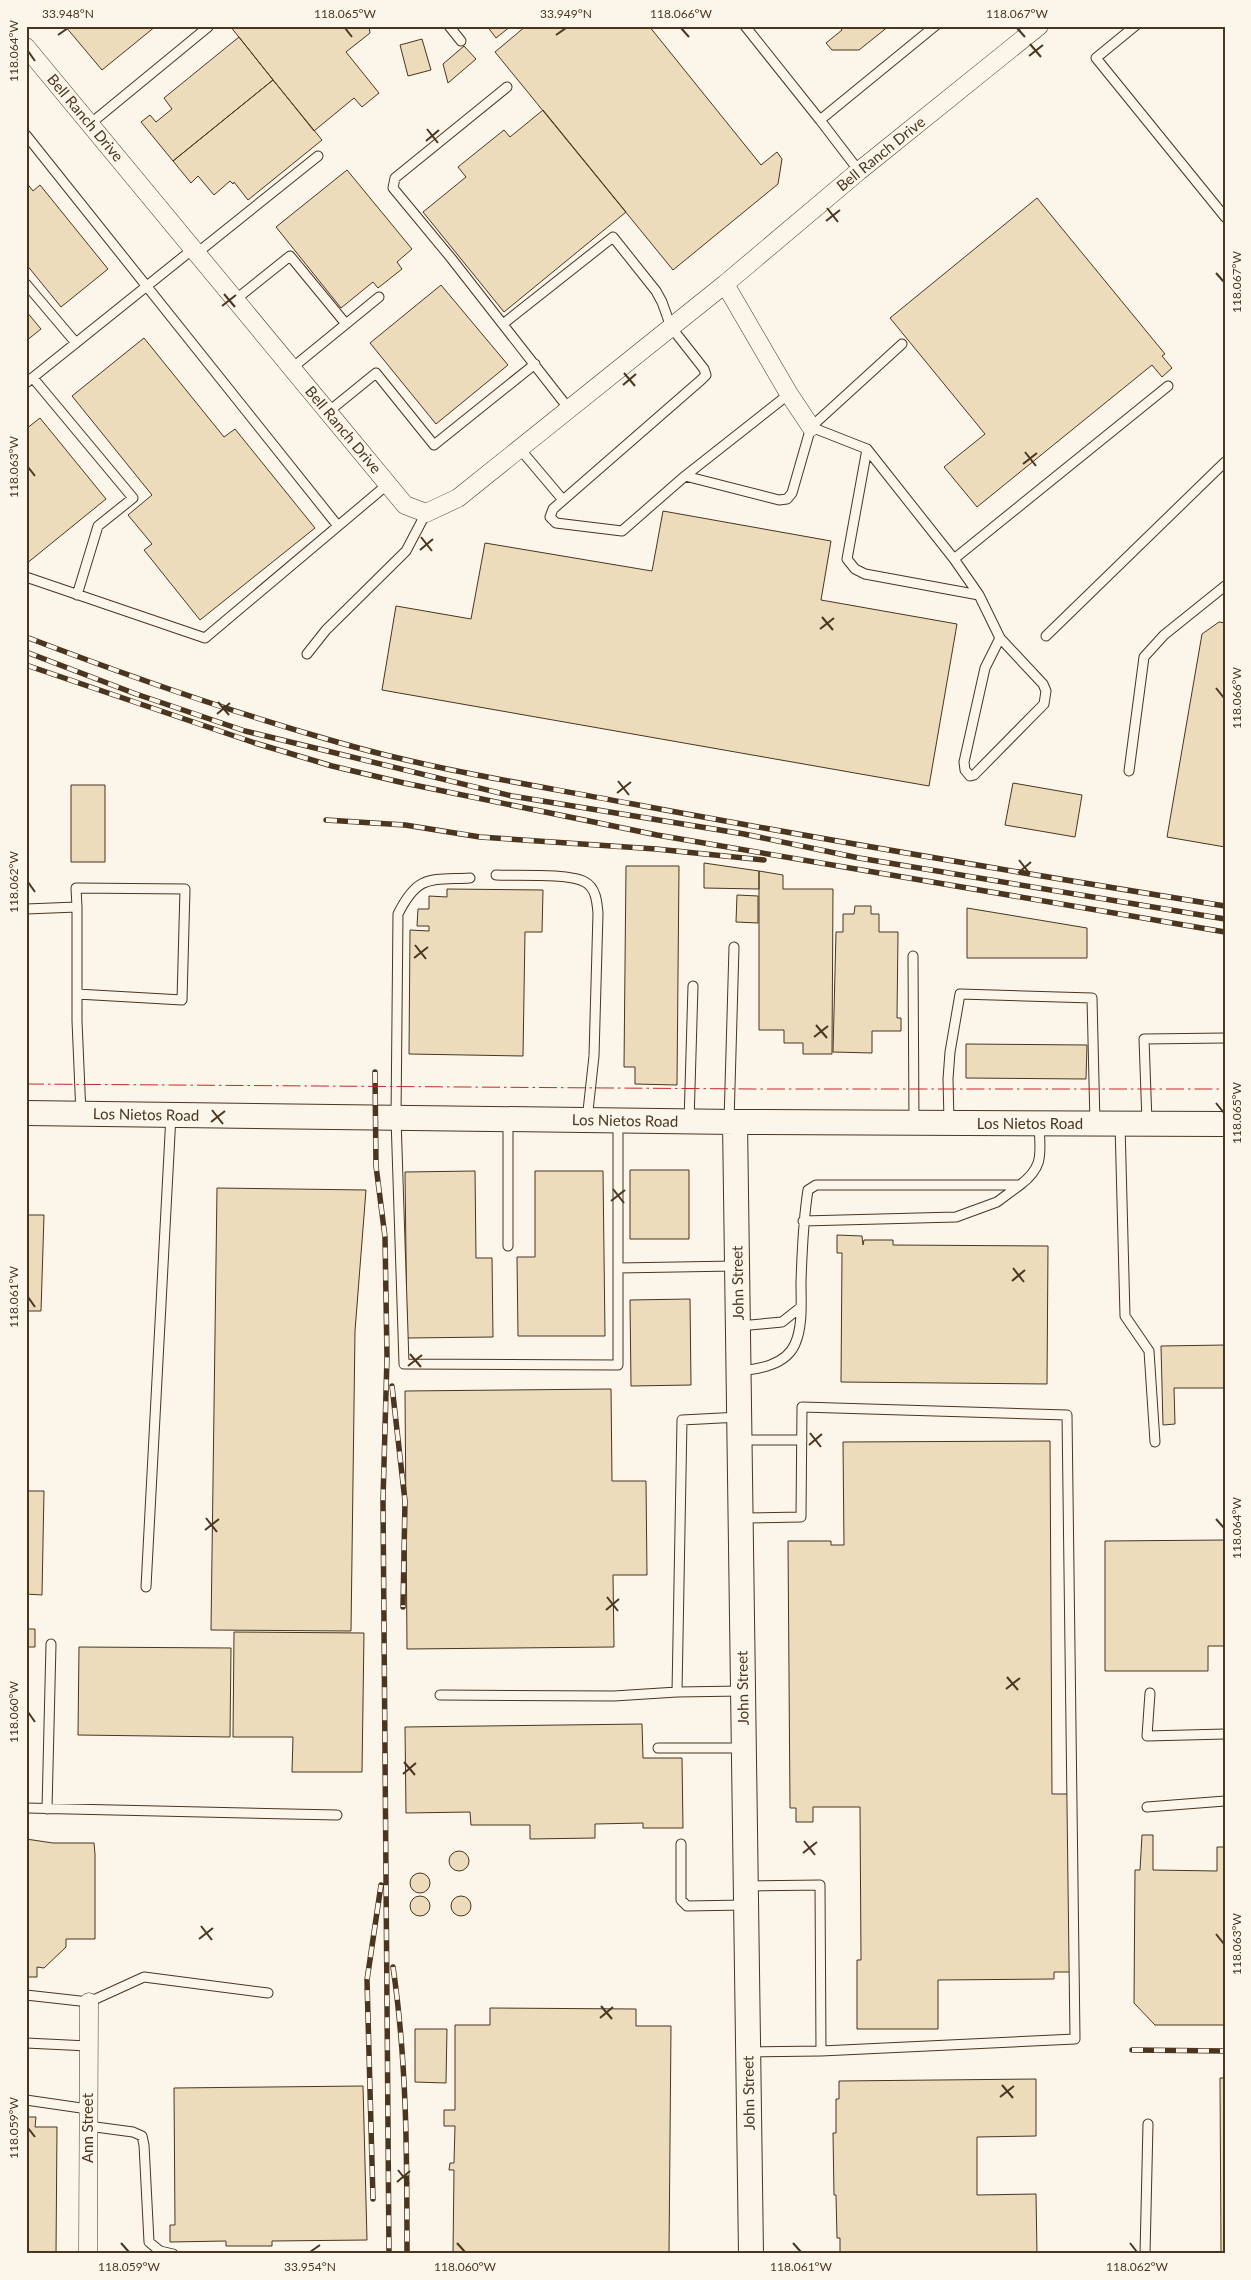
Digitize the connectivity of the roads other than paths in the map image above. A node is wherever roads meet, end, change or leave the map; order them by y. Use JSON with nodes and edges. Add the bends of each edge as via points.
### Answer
{"nodes":[{"id":1,"x":449,"y":26,"type":"edge"},
{"id":2,"x":745,"y":26,"type":"edge"},
{"id":3,"x":935,"y":26,"type":"edge"},
{"id":4,"x":1039,"y":26,"type":"edge"},
{"id":5,"x":1134,"y":26,"type":"edge"},
{"id":6,"x":208,"y":27,"type":"edge"},
{"id":7,"x":460,"y":41,"type":"dead end"},
{"id":8,"x":26,"y":47,"type":"edge"},
{"id":9,"x":507,"y":87,"type":"dead end"},
{"id":10,"x":820,"y":120,"type":"junction"},
{"id":11,"x":90,"y":124,"type":"junction"},
{"id":12,"x":26,"y":135,"type":"edge"},
{"id":13,"x":318,"y":156,"type":"dead end"},
{"id":14,"x":859,"y":171,"type":"junction"},
{"id":15,"x":1225,"y":217,"type":"edge"},
{"id":16,"x":195,"y":251,"type":"junction"},
{"id":17,"x":26,"y":284,"type":"edge"},
{"id":18,"x":725,"y":284,"type":"junction"},
{"id":19,"x":146,"y":287,"type":"junction"},
{"id":20,"x":380,"y":297,"type":"dead end"},
{"id":21,"x":235,"y":300,"type":"junction"},
{"id":22,"x":346,"y":324,"type":"junction"},
{"id":23,"x":503,"y":324,"type":"junction"},
{"id":24,"x":671,"y":327,"type":"junction"},
{"id":25,"x":76,"y":344,"type":"junction"},
{"id":26,"x":902,"y":344,"type":"dead end"},
{"id":27,"x":534,"y":364,"type":"junction"},
{"id":28,"x":292,"y":368,"type":"junction"},
{"id":29,"x":30,"y":380,"type":"edge"},
{"id":30,"x":1168,"y":386,"type":"dead end"},
{"id":31,"x":789,"y":394,"type":"junction"},
{"id":32,"x":569,"y":409,"type":"junction"},
{"id":33,"x":328,"y":412,"type":"junction"},
{"id":34,"x":811,"y":427,"type":"junction"},
{"id":35,"x":520,"y":448,"type":"junction"},
{"id":36,"x":867,"y":449,"type":"junction"},
{"id":37,"x":1225,"y":462,"type":"edge"},
{"id":38,"x":685,"y":476,"type":"junction"},
{"id":39,"x":388,"y":484,"type":"junction"},
{"id":40,"x":563,"y":500,"type":"junction"},
{"id":41,"x":426,"y":513,"type":"junction"},
{"id":42,"x":338,"y":526,"type":"junction"},
{"id":43,"x":954,"y":559,"type":"junction"},
{"id":44,"x":26,"y":577,"type":"edge"},
{"id":45,"x":1225,"y":586,"type":"edge"},
{"id":46,"x":78,"y":595,"type":"junction"},
{"id":47,"x":979,"y":595,"type":"junction"},
{"id":48,"x":1046,"y":636,"type":"dead end"},
{"id":49,"x":1000,"y":638,"type":"junction"},
{"id":50,"x":307,"y":654,"type":"dead end"},
{"id":51,"x":1129,"y":771,"type":"dead end"},
{"id":52,"x":496,"y":875,"type":"dead end"},
{"id":53,"x":470,"y":878,"type":"dead end"},
{"id":54,"x":77,"y":907,"type":"junction"},
{"id":55,"x":26,"y":909,"type":"edge"},
{"id":56,"x":734,"y":947,"type":"dead end"},
{"id":57,"x":913,"y":956,"type":"dead end"},
{"id":58,"x":693,"y":986,"type":"dead end"},
{"id":59,"x":77,"y":994,"type":"junction"},
{"id":60,"x":1225,"y":1038,"type":"edge"},
{"id":61,"x":26,"y":1113,"type":"edge"},
{"id":62,"x":81,"y":1114,"type":"junction"},
{"id":63,"x":171,"y":1115,"type":"junction"},
{"id":64,"x":396,"y":1118,"type":"junction"},
{"id":65,"x":508,"y":1119,"type":"junction"},
{"id":66,"x":587,"y":1120,"type":"junction"},
{"id":67,"x":618,"y":1121,"type":"junction"},
{"id":68,"x":689,"y":1122,"type":"junction"},
{"id":69,"x":732,"y":1122,"type":"junction"},
{"id":70,"x":914,"y":1123,"type":"junction"},
{"id":71,"x":950,"y":1123,"type":"junction"},
{"id":72,"x":1039,"y":1124,"type":"junction"},
{"id":73,"x":1095,"y":1124,"type":"junction"},
{"id":74,"x":1120,"y":1124,"type":"junction"},
{"id":75,"x":1147,"y":1124,"type":"junction"},
{"id":76,"x":1225,"y":1124,"type":"edge"},
{"id":77,"x":1020,"y":1185,"type":"junction"},
{"id":78,"x":803,"y":1221,"type":"junction"},
{"id":79,"x":508,"y":1246,"type":"dead end"},
{"id":80,"x":738,"y":1266,"type":"junction"},
{"id":81,"x":618,"y":1268,"type":"junction"},
{"id":82,"x":800,"y":1307,"type":"junction"},
{"id":83,"x":738,"y":1326,"type":"junction"},
{"id":84,"x":739,"y":1370,"type":"junction"},
{"id":85,"x":740,"y":1417,"type":"junction"},
{"id":86,"x":740,"y":1440,"type":"junction"},
{"id":87,"x":802,"y":1440,"type":"junction"},
{"id":88,"x":1155,"y":1442,"type":"dead end"},
{"id":89,"x":741,"y":1518,"type":"junction"},
{"id":90,"x":146,"y":1587,"type":"dead end"},
{"id":91,"x":51,"y":1644,"type":"dead end"},
{"id":92,"x":744,"y":1691,"type":"junction"},
{"id":93,"x":677,"y":1692,"type":"junction"},
{"id":94,"x":1150,"y":1693,"type":"dead end"},
{"id":95,"x":440,"y":1695,"type":"dead end"},
{"id":96,"x":1225,"y":1734,"type":"edge"},
{"id":97,"x":658,"y":1748,"type":"dead end"},
{"id":98,"x":744,"y":1748,"type":"junction"},
{"id":99,"x":1225,"y":1801,"type":"edge"},
{"id":100,"x":1147,"y":1806,"type":"dead end"},
{"id":101,"x":26,"y":1808,"type":"edge"},
{"id":102,"x":47,"y":1809,"type":"junction"},
{"id":103,"x":337,"y":1815,"type":"dead end"},
{"id":104,"x":680,"y":1844,"type":"dead end"},
{"id":105,"x":747,"y":1896,"type":"junction"},
{"id":106,"x":268,"y":1993,"type":"dead end"},
{"id":107,"x":26,"y":1995,"type":"edge"},
{"id":108,"x":89,"y":2002,"type":"junction"},
{"id":109,"x":26,"y":2043,"type":"edge"},
{"id":110,"x":88,"y":2046,"type":"junction"},
{"id":111,"x":821,"y":2050,"type":"junction"},
{"id":112,"x":749,"y":2052,"type":"junction"},
{"id":113,"x":26,"y":2100,"type":"edge"},
{"id":114,"x":88,"y":2117,"type":"junction"},
{"id":115,"x":1148,"y":2124,"type":"dead end"},
{"id":116,"x":88,"y":2254,"type":"edge"},
{"id":117,"x":173,"y":2254,"type":"edge"},
{"id":118,"x":751,"y":2254,"type":"edge"},
{"id":119,"x":1145,"y":2254,"type":"edge"}],
"edges":[{"from":1,"to":7,"type":"lane"},
{"from":2,"to":10,"type":"lane"},
{"from":3,"to":10,"type":"lane"},
{"from":4,"to":14,"type":"street","name":"Bell Ranch Drive"},
{"from":5,"to":15,"type":"lane","via":[[1096,58]]},
{"from":6,"to":11,"type":"lane"},
{"from":8,"to":11,"type":"street","name":"Bell Ranch Drive"},
{"from":9,"to":23,"type":"lane","via":[[395,178],[393,188]]},
{"from":10,"to":14,"type":"lane"},
{"from":11,"to":16,"type":"street","name":"Bell Ranch Drive"},
{"from":12,"to":19,"type":"lane"},
{"from":13,"to":16,"type":"lane"},
{"from":14,"to":18,"type":"street","name":"Bell Ranch Drive"},
{"from":16,"to":19,"type":"lane"},
{"from":16,"to":21,"type":"street","name":"Bell Ranch Drive"},
{"from":17,"to":25,"type":"lane"},
{"from":18,"to":24,"type":"street","name":"Bell Ranch Drive"},
{"from":18,"to":31,"type":"street"},
{"from":19,"to":25,"type":"lane"},
{"from":19,"to":42,"type":"lane"},
{"from":20,"to":22,"type":"lane"},
{"from":21,"to":22,"type":"lane","via":[[290,256]]},
{"from":21,"to":28,"type":"street","name":"Bell Ranch Drive"},
{"from":22,"to":28,"type":"lane"},
{"from":23,"to":24,"type":"lane","via":[[613,237],[656,291]]},
{"from":23,"to":27,"type":"lane"},
{"from":24,"to":32,"type":"street","name":"Bell Ranch Drive"},
{"from":24,"to":40,"type":"lane","via":[[706,375]]},
{"from":25,"to":29,"type":"lane"},
{"from":26,"to":34,"type":"lane"},
{"from":27,"to":32,"type":"lane"},
{"from":27,"to":33,"type":"lane","via":[[434,445],[376,372]]},
{"from":28,"to":33,"type":"street","name":"Bell Ranch Drive"},
{"from":29,"to":46,"type":"lane","via":[[133,498],[98,526]]},
{"from":30,"to":43,"type":"lane"},
{"from":31,"to":34,"type":"street"},
{"from":31,"to":38,"type":"lane"},
{"from":32,"to":35,"type":"street","name":"Bell Ranch Drive"},
{"from":33,"to":39,"type":"street","name":"Bell Ranch Drive"},
{"from":34,"to":36,"type":"lane"},
{"from":34,"to":38,"type":"lane","via":[[792,493],[787,499],[778,500]]},
{"from":35,"to":40,"type":"lane"},
{"from":35,"to":41,"type":"street","name":"Bell Ranch Drive","via":[[458,498]]},
{"from":36,"to":43,"type":"lane"},
{"from":36,"to":47,"type":"lane","via":[[847,558],[855,569],[865,574]]},
{"from":37,"to":48,"type":"lane"},
{"from":38,"to":40,"type":"lane","via":[[622,531],[556,523],[550,517],[552,509]]},
{"from":39,"to":41,"type":"street","name":"Bell Ranch Drive","via":[[405,505]]},
{"from":39,"to":42,"type":"lane"},
{"from":41,"to":50,"type":"lane","via":[[406,551],[326,630]]},
{"from":42,"to":46,"type":"lane","via":[[205,638]]},
{"from":43,"to":47,"type":"lane"},
{"from":44,"to":46,"type":"lane"},
{"from":45,"to":51,"type":"lane","via":[[1164,635],[1144,657]]},
{"from":47,"to":49,"type":"lane"},
{"from":49,"to":49,"type":"lane","via":[[1043,684],[1046,698],[1044,704],[970,776],[964,762],[985,668]]},
{"from":52,"to":66,"type":"lane","via":[[572,878],[586,882],[595,894],[598,913],[594,1056]]},
{"from":53,"to":64,"type":"lane","via":[[425,881],[407,896],[398,914]]},
{"from":54,"to":55,"type":"lane"},
{"from":54,"to":59,"type":"lane"},
{"from":54,"to":59,"type":"lane","via":[[76,888],[185,889],[182,1000]]},
{"from":56,"to":69,"type":"lane"},
{"from":57,"to":70,"type":"lane"},
{"from":58,"to":68,"type":"lane"},
{"from":59,"to":62,"type":"lane"},
{"from":60,"to":75,"type":"lane","via":[[1144,1039]]},
{"from":61,"to":62,"type":"main road","name":"Los Nietos Road"},
{"from":62,"to":63,"type":"main road","name":"Los Nietos Road"},
{"from":63,"to":64,"type":"main road","name":"Los Nietos Road"},
{"from":63,"to":90,"type":"lane"},
{"from":64,"to":65,"type":"main road","name":"Los Nietos Road"},
{"from":64,"to":81,"type":"lane","via":[[404,1364],[618,1365]]},
{"from":65,"to":66,"type":"main road","name":"Los Nietos Road"},
{"from":65,"to":79,"type":"lane"},
{"from":66,"to":67,"type":"main road","name":"Los Nietos Road"},
{"from":67,"to":68,"type":"main road","name":"Los Nietos Road"},
{"from":67,"to":81,"type":"lane"},
{"from":68,"to":69,"type":"main road","name":"Los Nietos Road"},
{"from":69,"to":70,"type":"main road","name":"Los Nietos Road"},
{"from":69,"to":80,"type":"main road","name":"John Street"},
{"from":70,"to":71,"type":"main road","name":"Los Nietos Road"},
{"from":71,"to":72,"type":"main road","name":"Los Nietos Road"},
{"from":71,"to":73,"type":"lane","via":[[949,1061],[960,994],[1092,998]]},
{"from":72,"to":73,"type":"main road","name":"Los Nietos Road"},
{"from":72,"to":77,"type":"lane","via":[[1039,1160],[1033,1175]]},
{"from":73,"to":74,"type":"main road","name":"Los Nietos Road"},
{"from":74,"to":75,"type":"main road","name":"Los Nietos Road"},
{"from":74,"to":88,"type":"lane","via":[[1125,1316],[1149,1350]]},
{"from":75,"to":76,"type":"main road","name":"Los Nietos Road"},
{"from":77,"to":78,"type":"lane","via":[[997,1202],[956,1217]]},
{"from":77,"to":78,"type":"lane","via":[[816,1185],[808,1190]]},
{"from":78,"to":82,"type":"lane"},
{"from":80,"to":81,"type":"lane"},
{"from":80,"to":83,"type":"main road","name":"John Street"},
{"from":82,"to":83,"type":"lane","via":[[782,1322]]},
{"from":82,"to":84,"type":"lane","via":[[795,1345],[770,1366]]},
{"from":83,"to":84,"type":"main road","name":"John Street"},
{"from":84,"to":85,"type":"main road","name":"John Street"},
{"from":85,"to":86,"type":"main road","name":"John Street"},
{"from":85,"to":93,"type":"lane","via":[[682,1420]]},
{"from":86,"to":87,"type":"lane"},
{"from":86,"to":89,"type":"main road","name":"John Street"},
{"from":87,"to":89,"type":"lane","via":[[801,1517]]},
{"from":87,"to":111,"type":"lane","via":[[802,1407],[1068,1415],[1075,2038]]},
{"from":89,"to":92,"type":"main road","name":"John Street"},
{"from":91,"to":102,"type":"lane"},
{"from":92,"to":93,"type":"lane"},
{"from":92,"to":98,"type":"main road","name":"John Street"},
{"from":93,"to":95,"type":"lane","via":[[614,1696]]},
{"from":94,"to":96,"type":"lane","via":[[1147,1736]]},
{"from":97,"to":98,"type":"lane"},
{"from":98,"to":105,"type":"main road","name":"John Street"},
{"from":99,"to":100,"type":"lane"},
{"from":101,"to":102,"type":"lane"},
{"from":102,"to":103,"type":"lane"},
{"from":104,"to":105,"type":"lane","via":[[680,1900],[687,1906]]},
{"from":105,"to":111,"type":"lane","via":[[820,1885]]},
{"from":105,"to":112,"type":"main road","name":"John Street"},
{"from":106,"to":108,"type":"lane","via":[[144,1977]]},
{"from":107,"to":108,"type":"lane"},
{"from":108,"to":110,"type":"street","name":"Ann Street"},
{"from":109,"to":110,"type":"lane"},
{"from":110,"to":114,"type":"street","name":"Ann Street"},
{"from":111,"to":112,"type":"lane"},
{"from":112,"to":118,"type":"main road","name":"John Street"},
{"from":113,"to":114,"type":"lane"},
{"from":114,"to":116,"type":"street","name":"Ann Street"},
{"from":114,"to":117,"type":"lane","via":[[142,2136],[149,2242]]},
{"from":115,"to":119,"type":"lane"}]}
